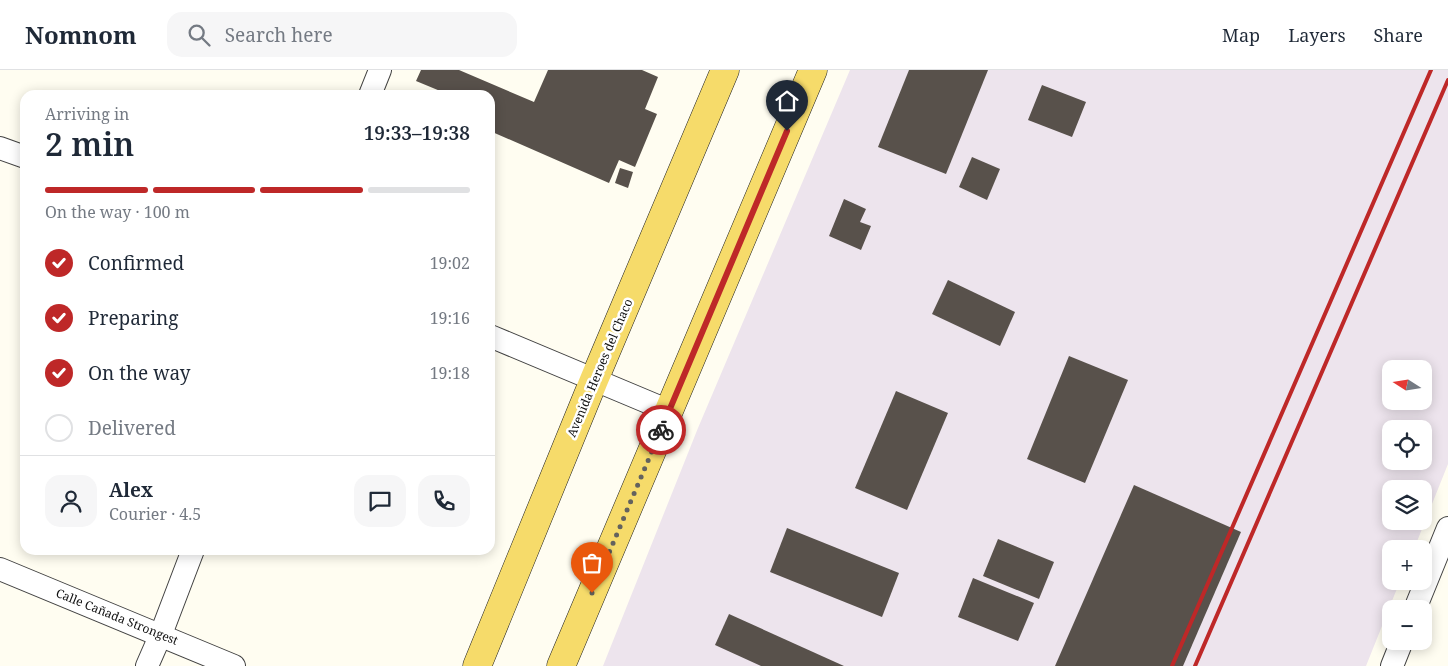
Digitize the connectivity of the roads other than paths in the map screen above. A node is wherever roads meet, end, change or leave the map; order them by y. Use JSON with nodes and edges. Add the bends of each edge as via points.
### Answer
{"nodes":[{"id":1,"x":380,"y":70,"type":"edge"},
{"id":2,"x":725,"y":70,"type":"edge"},
{"id":3,"x":804,"y":73,"type":"edge"},
{"id":4,"x":372,"y":90,"type":"edge"},
{"id":5,"x":0,"y":148,"type":"edge"},
{"id":6,"x":20,"y":155,"type":"edge"},
{"id":7,"x":495,"y":338,"type":"edge"},
{"id":8,"x":594,"y":380,"type":"junction"},
{"id":9,"x":670,"y":411,"type":"junction"},
{"id":10,"x":1448,"y":528,"type":"edge"},
{"id":11,"x":191,"y":555,"type":"edge"},
{"id":12,"x":0,"y":569,"type":"edge"},
{"id":13,"x":1420,"y":600,"type":"edge"},
{"id":14,"x":161,"y":634,"type":"junction"},
{"id":15,"x":1398,"y":650,"type":"edge"},
{"id":16,"x":147,"y":666,"type":"edge"},
{"id":17,"x":234,"y":666,"type":"edge"},
{"id":18,"x":477,"y":666,"type":"edge"},
{"id":19,"x":560,"y":666,"type":"edge"},
{"id":20,"x":1392,"y":666,"type":"edge"}],
"edges":[{"from":1,"to":4,"type":"street"},
{"from":2,"to":8,"type":"main road","name":"Avenida Heroes del Chaco"},
{"from":3,"to":9,"type":"main road"},
{"from":5,"to":6,"type":"street"},
{"from":7,"to":8,"type":"street"},
{"from":8,"to":9,"type":"street"},
{"from":8,"to":18,"type":"main road","name":"Avenida Heroes del Chaco"},
{"from":9,"to":19,"type":"main road"},
{"from":10,"to":13,"type":"street"},
{"from":11,"to":14,"type":"street"},
{"from":12,"to":14,"type":"street","name":"Calle Cañada Strongest"},
{"from":14,"to":16,"type":"street"},
{"from":14,"to":17,"type":"street","name":"Calle Cañada Strongest"},
{"from":15,"to":20,"type":"street"}]}
